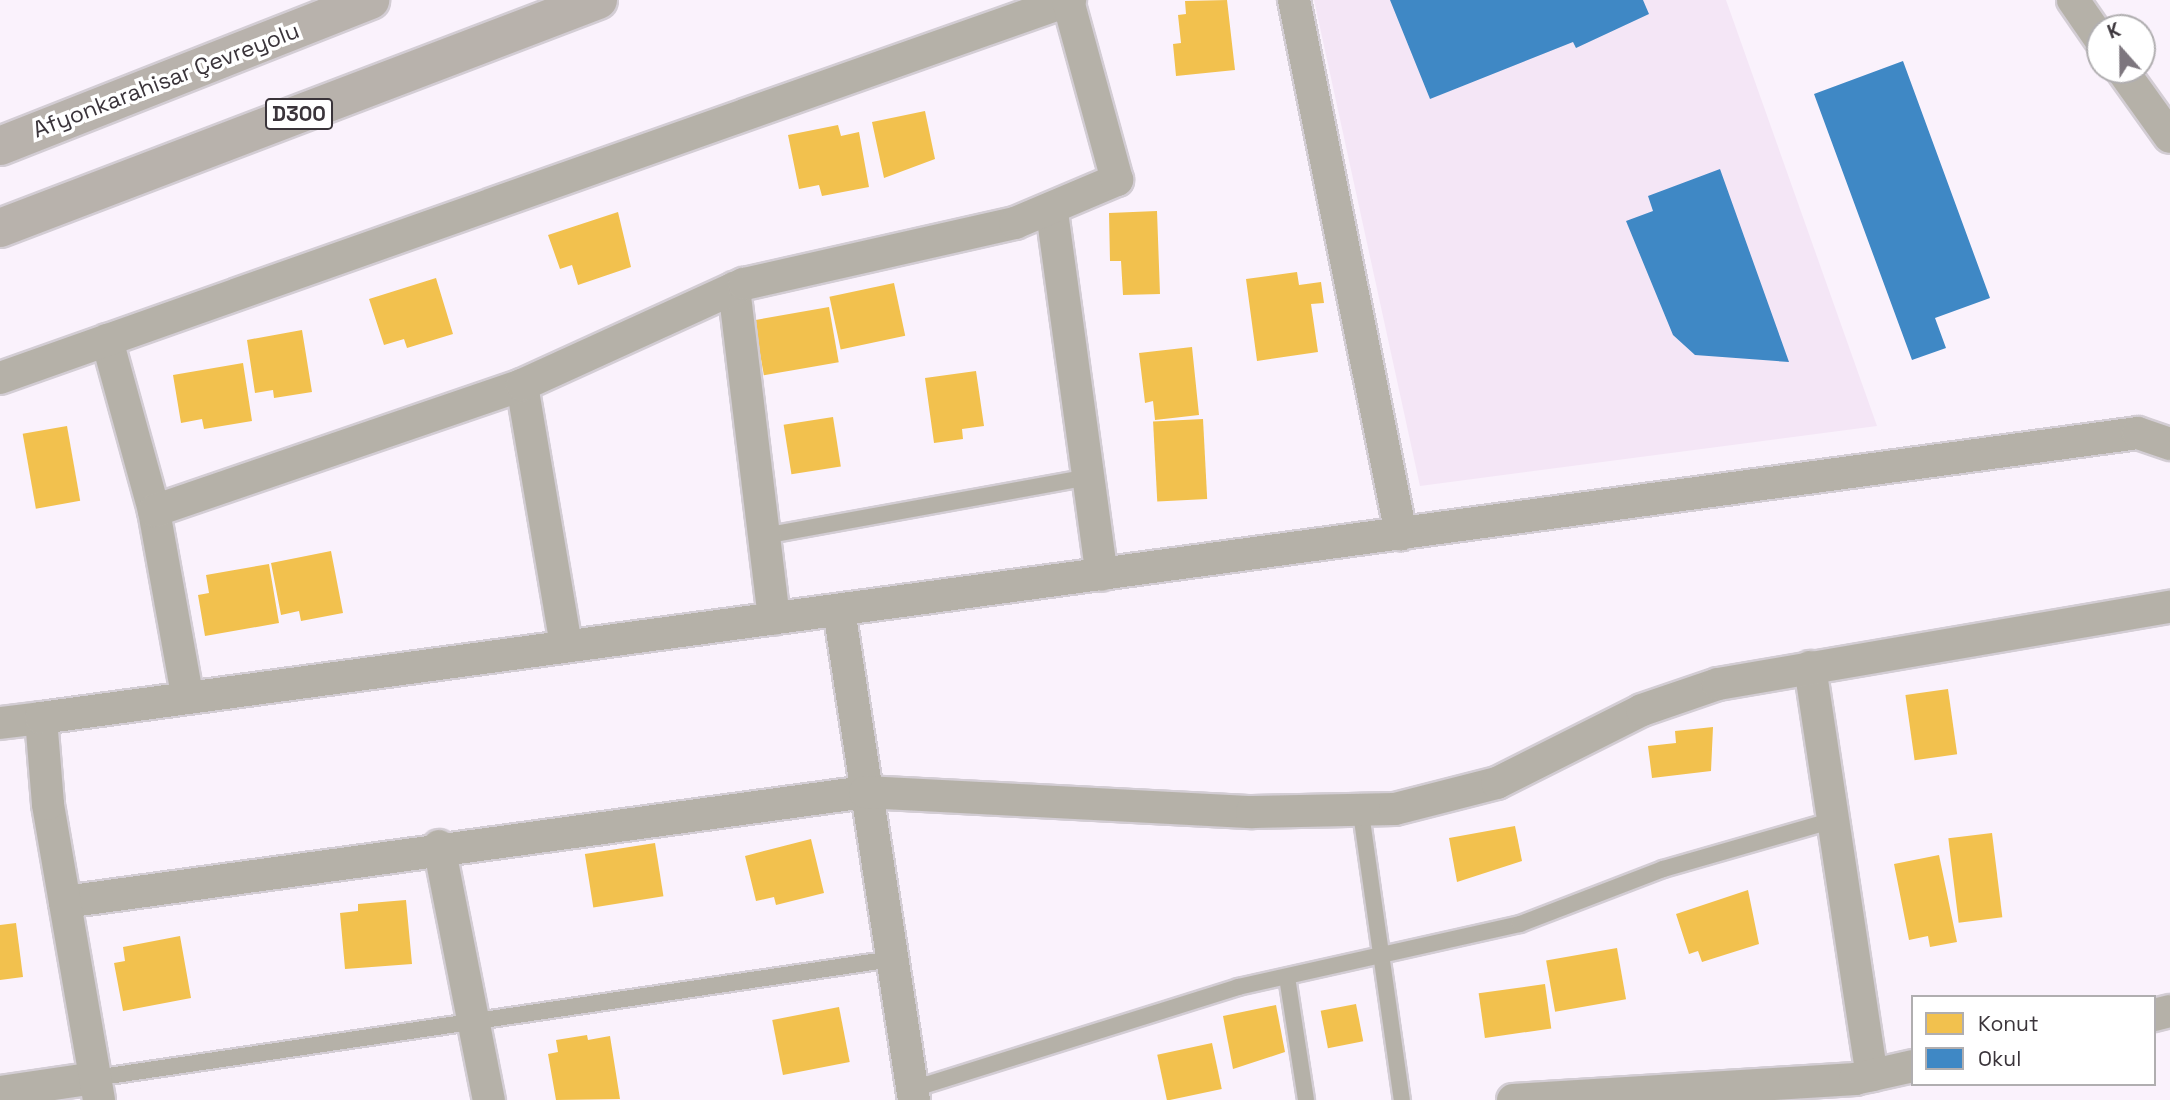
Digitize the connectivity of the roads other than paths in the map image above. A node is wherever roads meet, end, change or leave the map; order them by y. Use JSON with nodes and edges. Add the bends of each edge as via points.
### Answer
{"nodes":[{"id":1,"x":370,"y":0,"type":"edge"},
{"id":2,"x":598,"y":0,"type":"edge"},
{"id":3,"x":1069,"y":0,"type":"edge"},
{"id":4,"x":1294,"y":0,"type":"edge"},
{"id":5,"x":2073,"y":0,"type":"edge"},
{"id":6,"x":2086,"y":19,"type":"edge"},
{"id":7,"x":2132,"y":84,"type":"edge"},
{"id":8,"x":2170,"y":137,"type":"edge"},
{"id":9,"x":0,"y":145,"type":"edge"},
{"id":10,"x":1052,"y":212,"type":"junction"},
{"id":11,"x":0,"y":228,"type":"edge"},
{"id":12,"x":734,"y":288,"type":"junction"},
{"id":13,"x":107,"y":340,"type":"junction"},
{"id":14,"x":0,"y":378,"type":"edge"},
{"id":15,"x":522,"y":385,"type":"junction"},
{"id":16,"x":2170,"y":444,"type":"edge"},
{"id":17,"x":1088,"y":477,"type":"junction"},
{"id":18,"x":154,"y":511,"type":"junction"},
{"id":19,"x":1401,"y":534,"type":"junction"},
{"id":20,"x":764,"y":536,"type":"junction"},
{"id":21,"x":1102,"y":575,"type":"junction"},
{"id":22,"x":2170,"y":607,"type":"edge"},
{"id":23,"x":839,"y":610,"type":"junction"},
{"id":24,"x":774,"y":619,"type":"junction"},
{"id":25,"x":566,"y":645,"type":"junction"},
{"id":26,"x":1810,"y":667,"type":"junction"},
{"id":27,"x":187,"y":694,"type":"junction"},
{"id":28,"x":41,"y":718,"type":"junction"},
{"id":29,"x":0,"y":723,"type":"edge"},
{"id":30,"x":865,"y":792,"type":"junction"},
{"id":31,"x":1361,"y":813,"type":"junction"},
{"id":32,"x":1834,"y":820,"type":"junction"},
{"id":33,"x":439,"y":846,"type":"junction"},
{"id":34,"x":65,"y":902,"type":"junction"},
{"id":35,"x":1383,"y":957,"type":"junction"},
{"id":36,"x":892,"y":959,"type":"junction"},
{"id":37,"x":1287,"y":977,"type":"junction"},
{"id":38,"x":474,"y":1020,"type":"junction"},
{"id":39,"x":1911,"y":1066,"type":"edge"},
{"id":40,"x":1872,"y":1075,"type":"junction"},
{"id":41,"x":97,"y":1089,"type":"edge"},
{"id":42,"x":1781,"y":1091,"type":"edge"},
{"id":43,"x":0,"y":1092,"type":"edge"},
{"id":44,"x":914,"y":1095,"type":"edge"},
{"id":45,"x":489,"y":1100,"type":"edge"},
{"id":46,"x":1306,"y":1100,"type":"edge"},
{"id":47,"x":1402,"y":1100,"type":"edge"},
{"id":48,"x":1513,"y":1100,"type":"edge"}],
"edges":[{"from":1,"to":9,"type":"highway","name":"Afyonkarahisar Çevreyolu"},
{"from":2,"to":11,"type":"highway","number":"D300"},
{"from":3,"to":10,"type":"street","via":[[1117,180]]},
{"from":3,"to":13,"type":"street"},
{"from":4,"to":19,"type":"street"},
{"from":5,"to":6,"type":"street"},
{"from":7,"to":8,"type":"street"},
{"from":10,"to":12,"type":"street"},
{"from":10,"to":17,"type":"street"},
{"from":12,"to":15,"type":"street"},
{"from":12,"to":20,"type":"street"},
{"from":13,"to":14,"type":"street"},
{"from":13,"to":18,"type":"street"},
{"from":15,"to":18,"type":"street"},
{"from":15,"to":25,"type":"street"},
{"from":16,"to":19,"type":"street","via":[[2138,433]]},
{"from":17,"to":20,"type":"lane"},
{"from":17,"to":21,"type":"street"},
{"from":18,"to":27,"type":"street"},
{"from":19,"to":21,"type":"street"},
{"from":20,"to":24,"type":"street"},
{"from":21,"to":23,"type":"street"},
{"from":22,"to":26,"type":"street"},
{"from":23,"to":24,"type":"street"},
{"from":23,"to":30,"type":"street"},
{"from":24,"to":25,"type":"street"},
{"from":25,"to":27,"type":"street"},
{"from":26,"to":31,"type":"street","via":[[1679,695],[1497,783]]},
{"from":26,"to":32,"type":"street"},
{"from":27,"to":28,"type":"street"},
{"from":28,"to":29,"type":"street"},
{"from":28,"to":34,"type":"street"},
{"from":30,"to":31,"type":"street"},
{"from":30,"to":33,"type":"street"},
{"from":30,"to":36,"type":"street"},
{"from":31,"to":35,"type":"lane"},
{"from":32,"to":35,"type":"lane","via":[[1663,869],[1520,924]]},
{"from":32,"to":40,"type":"street"},
{"from":33,"to":34,"type":"street"},
{"from":33,"to":38,"type":"street"},
{"from":34,"to":41,"type":"street"},
{"from":35,"to":37,"type":"lane"},
{"from":35,"to":47,"type":"lane"},
{"from":36,"to":38,"type":"lane"},
{"from":36,"to":44,"type":"street"},
{"from":37,"to":44,"type":"lane"},
{"from":37,"to":46,"type":"lane"},
{"from":38,"to":41,"type":"lane"},
{"from":38,"to":45,"type":"street"},
{"from":39,"to":40,"type":"street"},
{"from":40,"to":42,"type":"street"},
{"from":41,"to":43,"type":"street"},
{"from":42,"to":48,"type":"street"}]}
